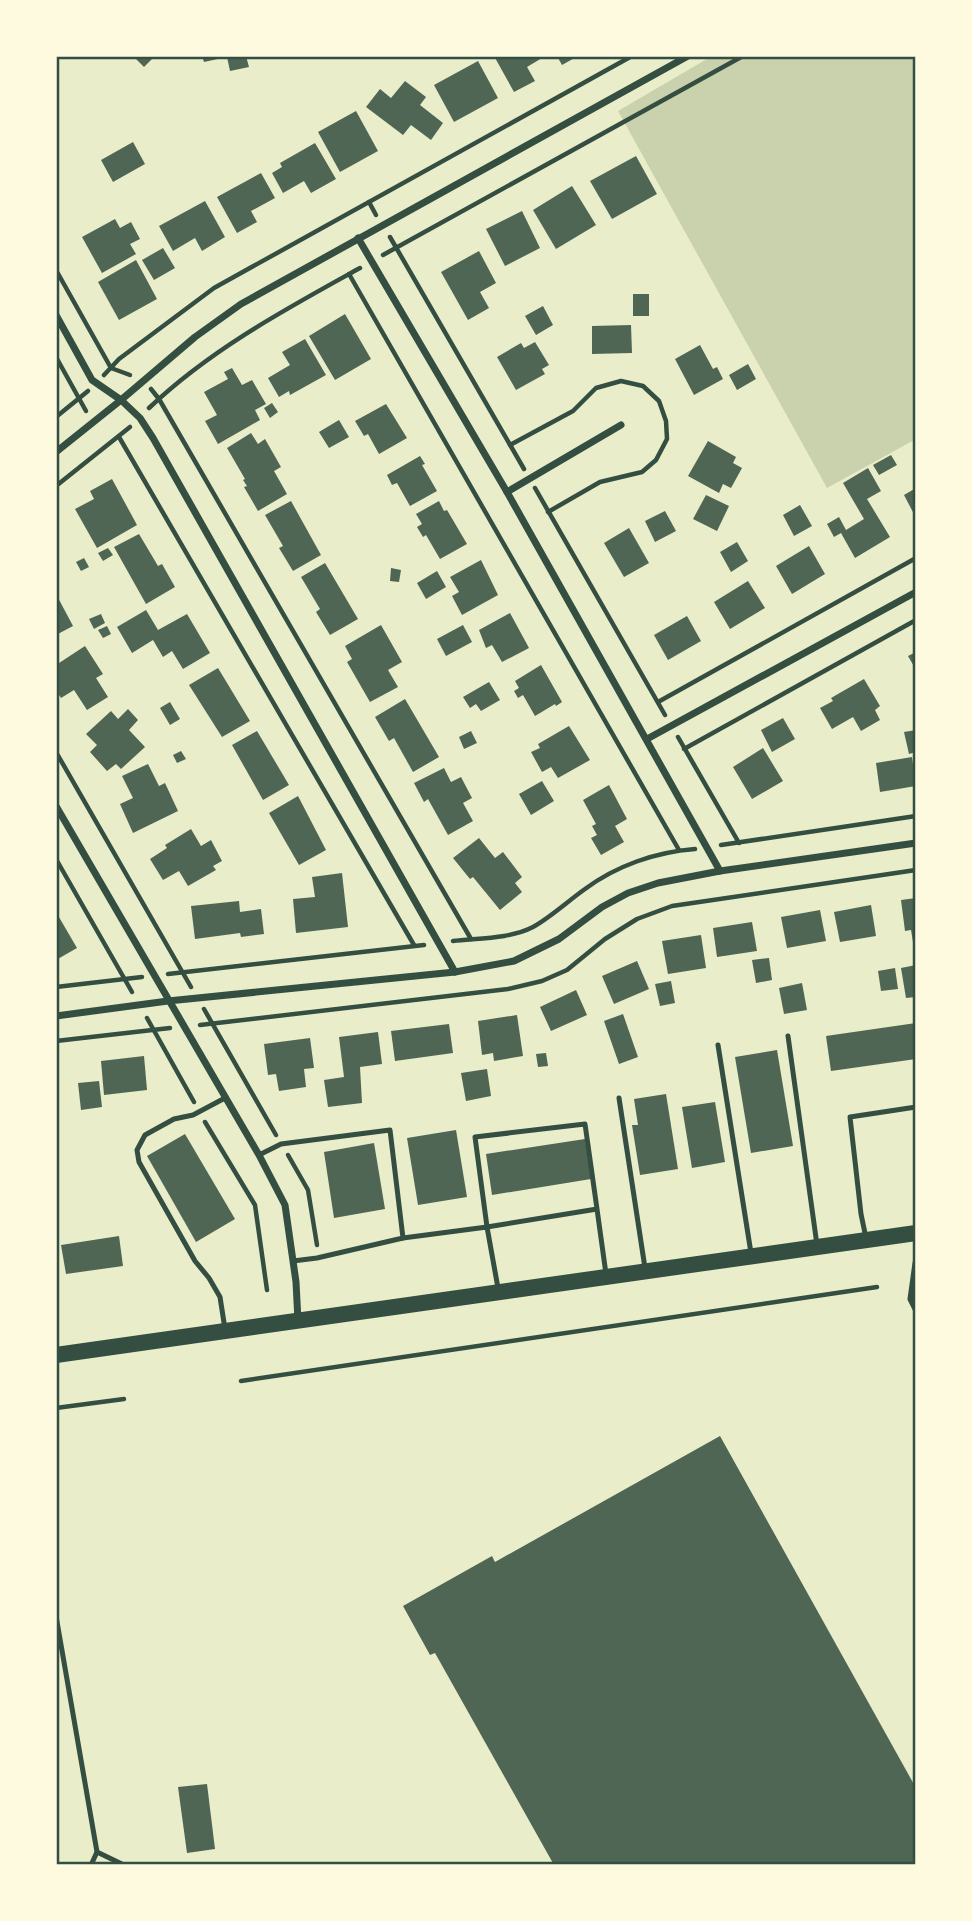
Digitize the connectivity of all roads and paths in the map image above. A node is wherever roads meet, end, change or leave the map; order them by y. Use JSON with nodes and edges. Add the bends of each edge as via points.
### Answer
{"nodes":[{"id":1,"x":632,"y":56,"type":"edge"},
{"id":2,"x":688,"y":56,"type":"edge"},
{"id":3,"x":743,"y":56,"type":"edge"},
{"id":4,"x":369,"y":202,"type":"junction"},
{"id":5,"x":382,"y":225,"type":"junction"},
{"id":6,"x":358,"y":238,"type":"junction"},
{"id":7,"x":397,"y":247,"type":"junction"},
{"id":8,"x":373,"y":261,"type":"junction"},
{"id":9,"x":56,"y":270,"type":"edge"},
{"id":10,"x":349,"y":274,"type":"junction"},
{"id":11,"x":56,"y":315,"type":"edge"},
{"id":12,"x":56,"y":357,"type":"edge"},
{"id":13,"x":111,"y":368,"type":"junction"},
{"id":14,"x":143,"y":380,"type":"junction"},
{"id":15,"x":96,"y":384,"type":"junction"},
{"id":16,"x":159,"y":399,"type":"junction"},
{"id":17,"x":80,"y":400,"type":"junction"},
{"id":18,"x":121,"y":400,"type":"junction"},
{"id":19,"x":56,"y":416,"type":"edge"},
{"id":20,"x":139,"y":418,"type":"junction"},
{"id":21,"x":93,"y":424,"type":"junction"},
{"id":22,"x":621,"y":425,"type":"dead end"},
{"id":23,"x":119,"y":437,"type":"junction"},
{"id":24,"x":107,"y":447,"type":"junction"},
{"id":25,"x":56,"y":452,"type":"edge"},
{"id":26,"x":529,"y":478,"type":"junction"},
{"id":27,"x":56,"y":486,"type":"edge"},
{"id":28,"x":507,"y":492,"type":"junction"},
{"id":29,"x":916,"y":558,"type":"edge"},
{"id":30,"x":916,"y":592,"type":"edge"},
{"id":31,"x":916,"y":620,"type":"edge"},
{"id":32,"x":657,"y":702,"type":"junction"},
{"id":33,"x":671,"y":725,"type":"junction"},
{"id":34,"x":647,"y":738,"type":"junction"},
{"id":35,"x":684,"y":749,"type":"junction"},
{"id":36,"x":56,"y":806,"type":"edge"},
{"id":37,"x":916,"y":816,"type":"edge"},
{"id":38,"x":739,"y":843,"type":"junction"},
{"id":39,"x":916,"y":844,"type":"edge"},
{"id":40,"x":706,"y":848,"type":"junction"},
{"id":41,"x":679,"y":850,"type":"junction"},
{"id":42,"x":56,"y":859,"type":"edge"},
{"id":43,"x":720,"y":872,"type":"junction"},
{"id":44,"x":471,"y":939,"type":"junction"},
{"id":45,"x":438,"y":943,"type":"junction"},
{"id":46,"x":414,"y":946,"type":"junction"},
{"id":47,"x":455,"y":972,"type":"junction"},
{"id":48,"x":153,"y":976,"type":"junction"},
{"id":49,"x":125,"y":979,"type":"junction"},
{"id":50,"x":56,"y":987,"type":"edge"},
{"id":51,"x":168,"y":1001,"type":"junction"},
{"id":52,"x":140,"y":1005,"type":"junction"},
{"id":53,"x":56,"y":1016,"type":"edge"},
{"id":54,"x":788,"y":1036,"type":"dead end"},
{"id":55,"x":718,"y":1045,"type":"dead end"},
{"id":56,"x":225,"y":1098,"type":"junction"},
{"id":57,"x":619,"y":1098,"type":"dead end"},
{"id":58,"x":916,"y":1107,"type":"edge"},
{"id":59,"x":199,"y":1112,"type":"junction"},
{"id":60,"x":259,"y":1155,"type":"junction"},
{"id":61,"x":597,"y":1209,"type":"junction"},
{"id":62,"x":487,"y":1227,"type":"junction"},
{"id":63,"x":916,"y":1233,"type":"edge"},
{"id":64,"x":403,"y":1238,"type":"junction"},
{"id":65,"x":866,"y":1239,"type":"junction"},
{"id":66,"x":818,"y":1247,"type":"junction"},
{"id":67,"x":751,"y":1256,"type":"junction"},
{"id":68,"x":293,"y":1261,"type":"junction"},
{"id":69,"x":916,"y":1263,"type":"edge"},
{"id":70,"x":645,"y":1272,"type":"junction"},
{"id":71,"x":607,"y":1278,"type":"junction"},
{"id":72,"x":877,"y":1287,"type":"dead end"},
{"id":73,"x":267,"y":1290,"type":"dead end"},
{"id":74,"x":498,"y":1293,"type":"junction"},
{"id":75,"x":916,"y":1309,"type":"edge"},
{"id":76,"x":298,"y":1322,"type":"junction"},
{"id":77,"x":226,"y":1332,"type":"junction"},
{"id":78,"x":56,"y":1355,"type":"edge"},
{"id":79,"x":241,"y":1381,"type":"dead end"},
{"id":80,"x":124,"y":1399,"type":"dead end"},
{"id":81,"x":56,"y":1408,"type":"edge"},
{"id":82,"x":56,"y":1616,"type":"edge"},
{"id":83,"x":97,"y":1852,"type":"junction"},
{"id":84,"x":91,"y":1865,"type":"edge"},
{"id":85,"x":124,"y":1865,"type":"edge"}],
"edges":[{"from":1,"to":4,"type":"path"},
{"from":2,"to":5,"type":"street"},
{"from":3,"to":7,"type":"path"},
{"from":4,"to":5,"type":"path"},
{"from":4,"to":13,"type":"path","via":[[214,288]]},
{"from":5,"to":6,"type":"street"},
{"from":5,"to":7,"type":"path"},
{"from":6,"to":8,"type":"street"},
{"from":6,"to":14,"type":"street","via":[[241,304]]},
{"from":7,"to":8,"type":"path"},
{"from":7,"to":26,"type":"path"},
{"from":8,"to":10,"type":"path"},
{"from":8,"to":28,"type":"street"},
{"from":9,"to":13,"type":"path"},
{"from":10,"to":16,"type":"path","via":[[235,340]]},
{"from":10,"to":41,"type":"path"},
{"from":11,"to":15,"type":"street"},
{"from":12,"to":17,"type":"path"},
{"from":13,"to":14,"type":"path"},
{"from":13,"to":15,"type":"path"},
{"from":14,"to":16,"type":"path"},
{"from":14,"to":18,"type":"street"},
{"from":15,"to":17,"type":"path"},
{"from":15,"to":18,"type":"street"},
{"from":16,"to":20,"type":"path"},
{"from":16,"to":44,"type":"path"},
{"from":17,"to":19,"type":"path"},
{"from":17,"to":21,"type":"path"},
{"from":18,"to":20,"type":"street"},
{"from":18,"to":21,"type":"street"},
{"from":20,"to":23,"type":"path"},
{"from":20,"to":45,"type":"street"},
{"from":21,"to":24,"type":"path"},
{"from":21,"to":25,"type":"street"},
{"from":22,"to":26,"type":"street"},
{"from":23,"to":24,"type":"path"},
{"from":23,"to":46,"type":"path"},
{"from":24,"to":27,"type":"path"},
{"from":26,"to":28,"type":"street"},
{"from":26,"to":32,"type":"path"},
{"from":28,"to":34,"type":"street"},
{"from":29,"to":32,"type":"path"},
{"from":30,"to":33,"type":"street"},
{"from":31,"to":35,"type":"path"},
{"from":32,"to":33,"type":"path"},
{"from":33,"to":34,"type":"street"},
{"from":33,"to":35,"type":"path"},
{"from":34,"to":40,"type":"street"},
{"from":35,"to":38,"type":"path"},
{"from":36,"to":48,"type":"street"},
{"from":37,"to":38,"type":"path"},
{"from":38,"to":40,"type":"path"},
{"from":39,"to":43,"type":"street"},
{"from":40,"to":41,"type":"path"},
{"from":40,"to":43,"type":"street"},
{"from":41,"to":44,"type":"path","via":[[618,867],[531,928]]},
{"from":42,"to":49,"type":"path"},
{"from":43,"to":47,"type":"street","via":[[628,893],[533,953]]},
{"from":44,"to":45,"type":"path"},
{"from":45,"to":46,"type":"path"},
{"from":45,"to":47,"type":"street"},
{"from":46,"to":48,"type":"path"},
{"from":47,"to":51,"type":"street"},
{"from":48,"to":49,"type":"path"},
{"from":48,"to":51,"type":"street"},
{"from":49,"to":50,"type":"path"},
{"from":49,"to":52,"type":"path"},
{"from":51,"to":52,"type":"street"},
{"from":51,"to":56,"type":"street"},
{"from":52,"to":53,"type":"street"},
{"from":52,"to":59,"type":"path"},
{"from":54,"to":66,"type":"lane"},
{"from":55,"to":67,"type":"lane"},
{"from":56,"to":59,"type":"lane"},
{"from":56,"to":60,"type":"street"},
{"from":57,"to":70,"type":"lane"},
{"from":58,"to":65,"type":"lane","via":[[850,1117]]},
{"from":59,"to":73,"type":"path","via":[[255,1205]]},
{"from":59,"to":77,"type":"lane","via":[[145,1135],[137,1150],[145,1173],[220,1297]]},
{"from":60,"to":64,"type":"lane","via":[[281,1144],[390,1130]]},
{"from":60,"to":68,"type":"street","via":[[285,1205]]},
{"from":61,"to":62,"type":"lane"},
{"from":61,"to":62,"type":"lane","via":[[585,1124],[475,1137]]},
{"from":61,"to":71,"type":"lane"},
{"from":62,"to":64,"type":"lane"},
{"from":62,"to":74,"type":"lane"},
{"from":63,"to":65,"type":"main road"},
{"from":64,"to":68,"type":"lane"},
{"from":65,"to":66,"type":"main road"},
{"from":66,"to":67,"type":"main road"},
{"from":67,"to":70,"type":"main road"},
{"from":68,"to":76,"type":"street"},
{"from":69,"to":75,"type":"street","via":[[911,1299]]},
{"from":70,"to":71,"type":"main road"},
{"from":71,"to":74,"type":"main road"},
{"from":72,"to":79,"type":"path"},
{"from":74,"to":76,"type":"main road"},
{"from":76,"to":77,"type":"main road"},
{"from":77,"to":78,"type":"main road"},
{"from":80,"to":81,"type":"path"},
{"from":82,"to":83,"type":"lane"},
{"from":83,"to":84,"type":"lane"},
{"from":83,"to":85,"type":"lane"}]}
